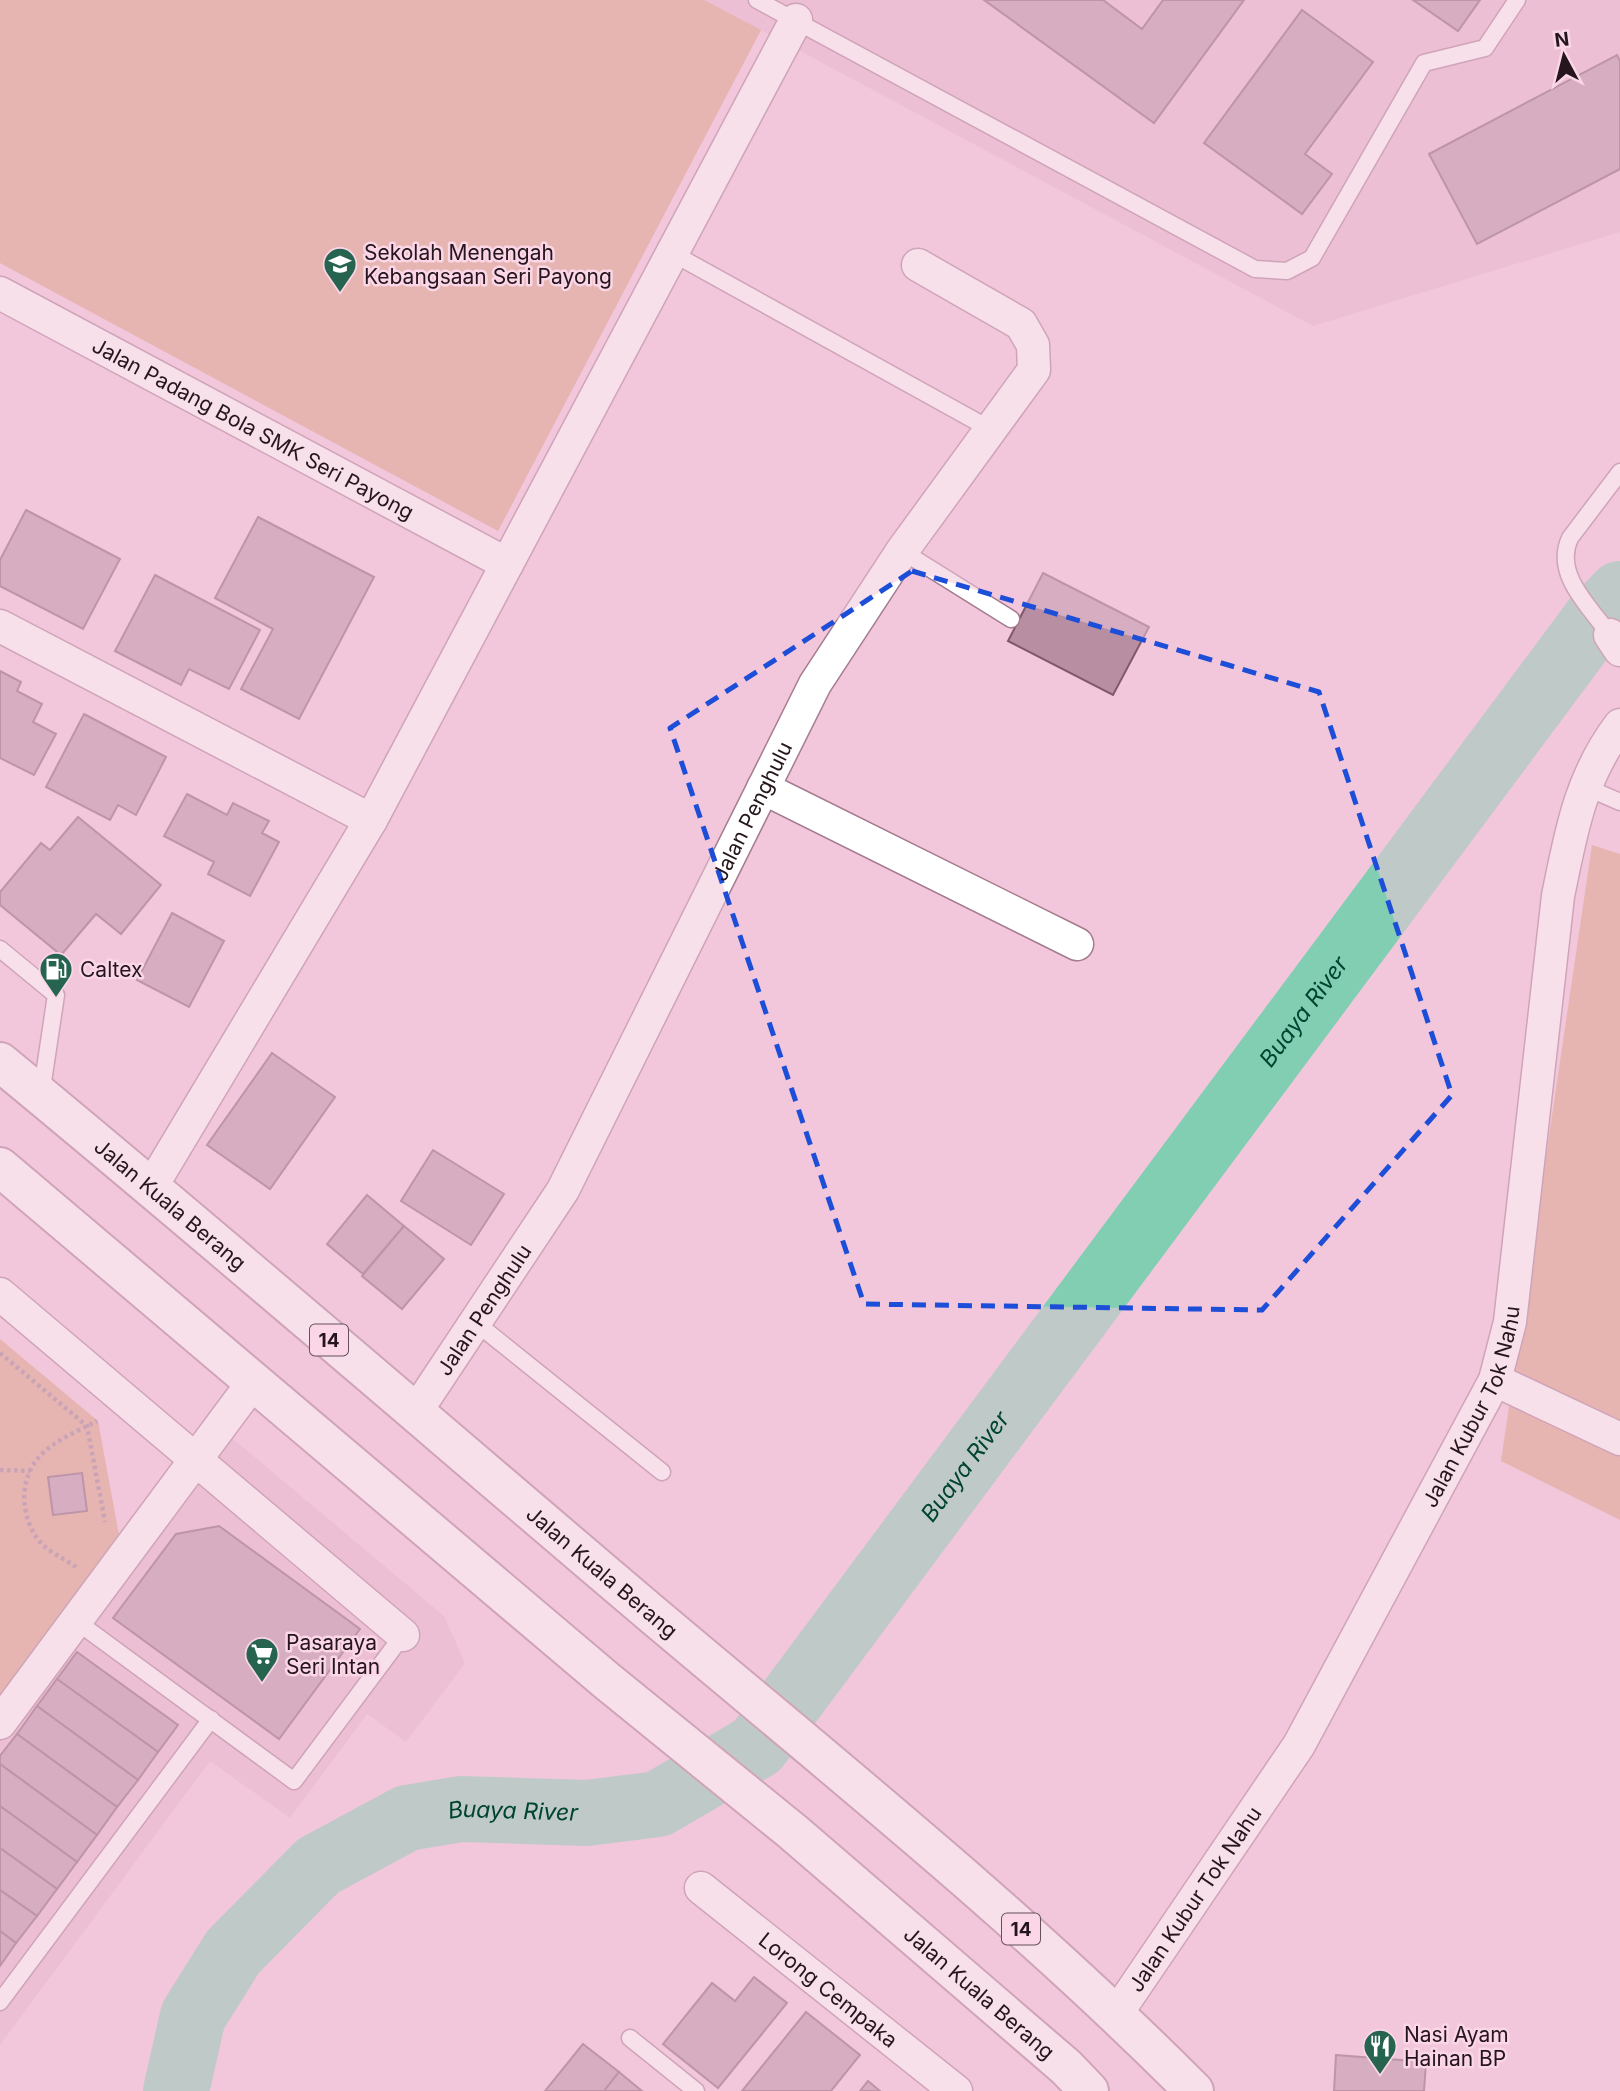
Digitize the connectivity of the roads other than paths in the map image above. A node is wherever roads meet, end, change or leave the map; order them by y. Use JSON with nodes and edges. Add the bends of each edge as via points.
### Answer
{"nodes":[{"id":1,"x":757,"y":0,"type":"edge"},
{"id":2,"x":1517,"y":0,"type":"edge"},
{"id":3,"x":796,"y":20,"type":"junction"},
{"id":4,"x":672,"y":253,"type":"junction"},
{"id":5,"x":918,"y":265,"type":"dead end"},
{"id":6,"x":0,"y":293,"type":"edge"},
{"id":7,"x":990,"y":429,"type":"junction"},
{"id":8,"x":1620,"y":472,"type":"edge"},
{"id":9,"x":902,"y":551,"type":"junction"},
{"id":10,"x":507,"y":564,"type":"junction"},
{"id":11,"x":1011,"y":619,"type":"dead end"},
{"id":12,"x":0,"y":626,"type":"edge"},
{"id":13,"x":1615,"y":643,"type":"edge"},
{"id":14,"x":1620,"y":725,"type":"edge"},
{"id":15,"x":1584,"y":786,"type":"junction"},
{"id":16,"x":764,"y":788,"type":"junction"},
{"id":17,"x":1620,"y":802,"type":"edge"},
{"id":18,"x":371,"y":820,"type":"junction"},
{"id":19,"x":1076,"y":944,"type":"dead end"},
{"id":20,"x":0,"y":949,"type":"edge"},
{"id":21,"x":0,"y":1062,"type":"edge"},
{"id":22,"x":41,"y":1096,"type":"junction"},
{"id":23,"x":0,"y":1167,"type":"edge"},
{"id":24,"x":150,"y":1189,"type":"junction"},
{"id":25,"x":0,"y":1294,"type":"edge"},
{"id":26,"x":475,"y":1322,"type":"junction"},
{"id":27,"x":1495,"y":1380,"type":"junction"},
{"id":28,"x":254,"y":1381,"type":"junction"},
{"id":29,"x":415,"y":1413,"type":"junction"},
{"id":30,"x":1620,"y":1440,"type":"edge"},
{"id":31,"x":197,"y":1459,"type":"junction"},
{"id":32,"x":662,"y":1472,"type":"dead end"},
{"id":33,"x":76,"y":1621,"type":"junction"},
{"id":34,"x":402,"y":1634,"type":"joint"},
{"id":35,"x":211,"y":1719,"type":"junction"},
{"id":36,"x":0,"y":1723,"type":"edge"},
{"id":37,"x":701,"y":1888,"type":"dead end"},
{"id":38,"x":0,"y":2003,"type":"edge"},
{"id":39,"x":1117,"y":2013,"type":"junction"},
{"id":40,"x":630,"y":2038,"type":"dead end"},
{"id":41,"x":1084,"y":2089,"type":"edge"},
{"id":42,"x":696,"y":2091,"type":"edge"},
{"id":43,"x":956,"y":2091,"type":"edge"},
{"id":44,"x":1194,"y":2091,"type":"edge"}],
"edges":[{"from":1,"to":3,"type":"lane"},
{"from":2,"to":3,"type":"lane","via":[[1485,48],[1424,63],[1312,258],[1287,271],[1255,269]]},
{"from":3,"to":4,"type":"street"},
{"from":4,"to":7,"type":"lane"},
{"from":4,"to":10,"type":"street"},
{"from":5,"to":7,"type":"street","name":"Jalan Penghulu","via":[[1021,324],[1033,345],[1034,370]]},
{"from":6,"to":10,"type":"street","name":"Jalan Padang Bola SMK Seri Payong"},
{"from":7,"to":9,"type":"street","name":"Jalan Penghulu"},
{"from":8,"to":13,"type":"lane","via":[[1565,548],[1568,577]]},
{"from":9,"to":11,"type":"lane"},
{"from":9,"to":16,"type":"street","name":"Jalan Penghulu","via":[[815,684]]},
{"from":10,"to":18,"type":"street"},
{"from":12,"to":18,"type":"street"},
{"from":14,"to":15,"type":"street","name":"Jalan Kubur Tok Nahu"},
{"from":15,"to":17,"type":"lane"},
{"from":15,"to":27,"type":"street","name":"Jalan Kubur Tok Nahu","via":[[1559,896],[1510,1322]]},
{"from":16,"to":19,"type":"street"},
{"from":16,"to":26,"type":"street","name":"Jalan Penghulu","via":[[563,1190]]},
{"from":18,"to":24,"type":"street"},
{"from":20,"to":22,"type":"lane","via":[[56,995]]},
{"from":21,"to":22,"type":"highway","name":"Jalan Kuala Berang","number":"14"},
{"from":22,"to":24,"type":"highway","name":"Jalan Kuala Berang","number":"14"},
{"from":23,"to":28,"type":"highway","name":"Jalan Kuala Berang"},
{"from":24,"to":29,"type":"highway","name":"Jalan Kuala Berang","number":"14"},
{"from":25,"to":31,"type":"street"},
{"from":26,"to":29,"type":"street","name":"Jalan Penghulu"},
{"from":26,"to":32,"type":"lane"},
{"from":27,"to":30,"type":"street"},
{"from":27,"to":39,"type":"street","name":"Jalan Kubur Tok Nahu","via":[[1299,1745]]},
{"from":28,"to":31,"type":"street"},
{"from":28,"to":41,"type":"highway","name":"Jalan Kuala Berang","via":[[607,1681],[793,1832],[1066,2067]]},
{"from":29,"to":39,"type":"highway","name":"Jalan Kuala Berang","number":"14","via":[[843,1772]]},
{"from":31,"to":33,"type":"street"},
{"from":31,"to":34,"type":"street"},
{"from":33,"to":35,"type":"lane"},
{"from":33,"to":36,"type":"street"},
{"from":34,"to":35,"type":"lane","via":[[294,1781]]},
{"from":35,"to":38,"type":"lane"},
{"from":37,"to":43,"type":"street","name":"Lorong Cempaka"},
{"from":39,"to":44,"type":"highway","name":"Jalan Kuala Berang","number":"14"},
{"from":40,"to":42,"type":"lane"}]}
